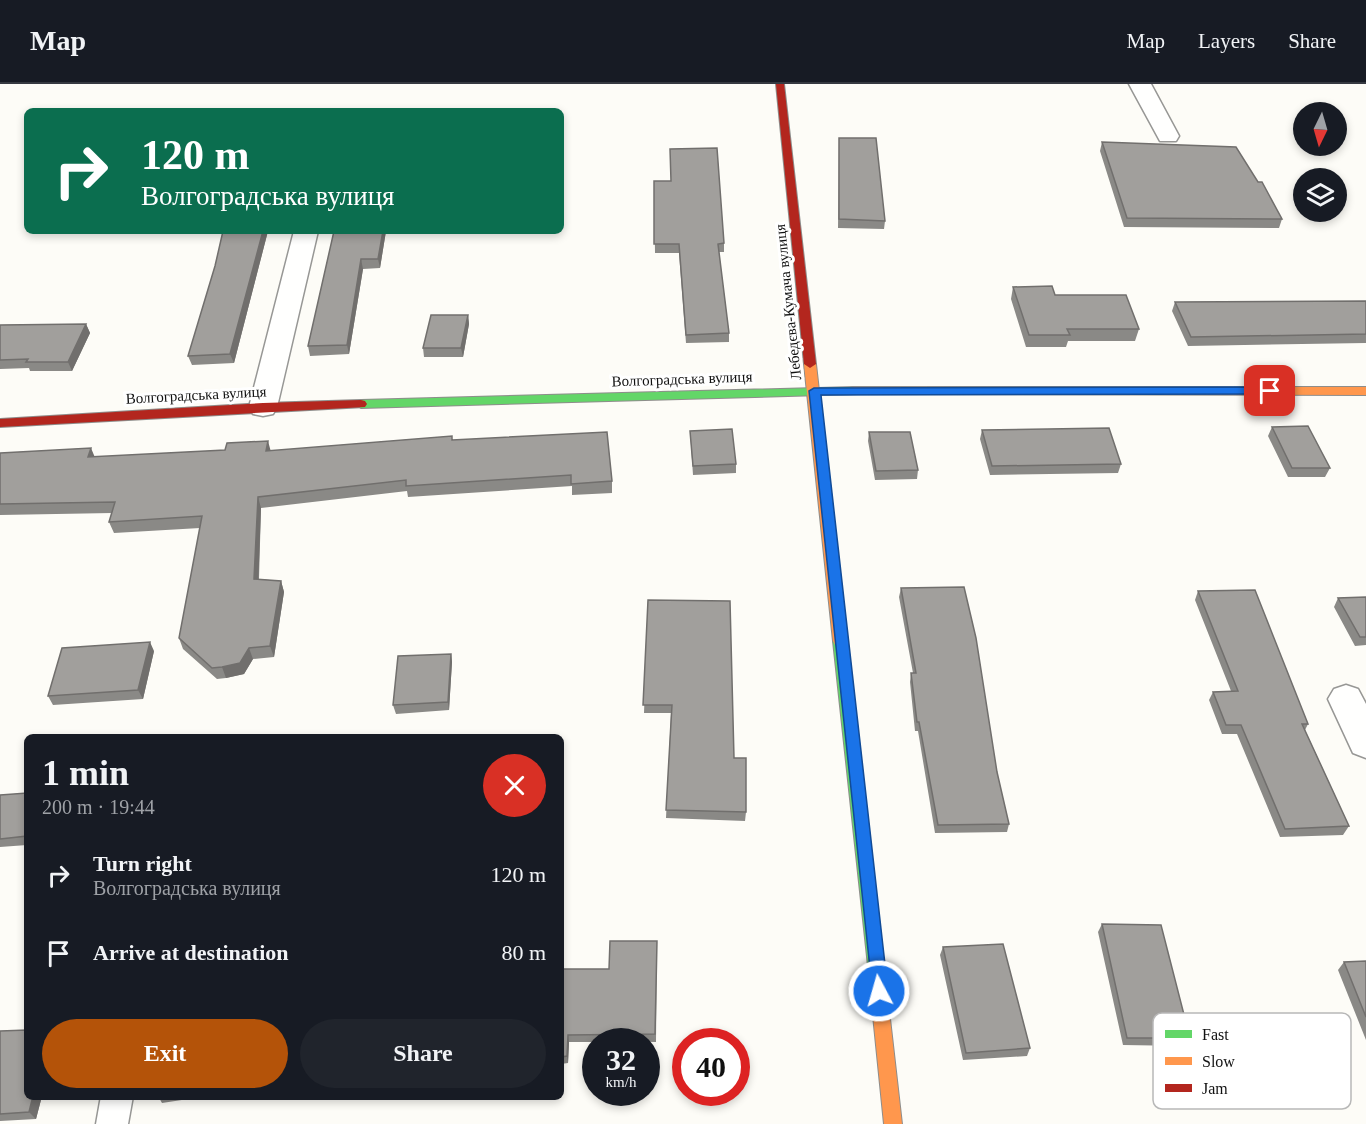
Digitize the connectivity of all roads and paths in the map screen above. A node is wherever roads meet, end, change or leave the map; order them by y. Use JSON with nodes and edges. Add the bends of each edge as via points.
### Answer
{"nodes":[{"id":1,"x":780,"y":84,"type":"edge"},
{"id":2,"x":1140,"y":84,"type":"edge"},
{"id":3,"x":1168,"y":136,"type":"dead end"},
{"id":4,"x":305,"y":234,"type":"edge"},
{"id":5,"x":814,"y":391,"type":"junction"},
{"id":6,"x":1366,"y":391,"type":"edge"},
{"id":7,"x":263,"y":408,"type":"junction"},
{"id":8,"x":0,"y":423,"type":"edge"},
{"id":9,"x":1346,"y":699,"type":"dead end"},
{"id":10,"x":1366,"y":743,"type":"edge"},
{"id":11,"x":116,"y":1100,"type":"edge"},
{"id":12,"x":112,"y":1124,"type":"edge"},
{"id":13,"x":893,"y":1124,"type":"edge"}],
"edges":[{"from":1,"to":5,"type":"street","name":"Лебедєва-Кумача вулиця"},
{"from":2,"to":3,"type":"street"},
{"from":4,"to":7,"type":"street"},
{"from":5,"to":6,"type":"street","name":"Волгоградська вулиця"},
{"from":5,"to":7,"type":"street","name":"Волгоградська вулиця"},
{"from":5,"to":13,"type":"street","name":"Лебедєва-Кумача вулиця"},
{"from":7,"to":8,"type":"street","name":"Волгоградська вулиця"},
{"from":9,"to":10,"type":"street"},
{"from":11,"to":12,"type":"lane"}]}
